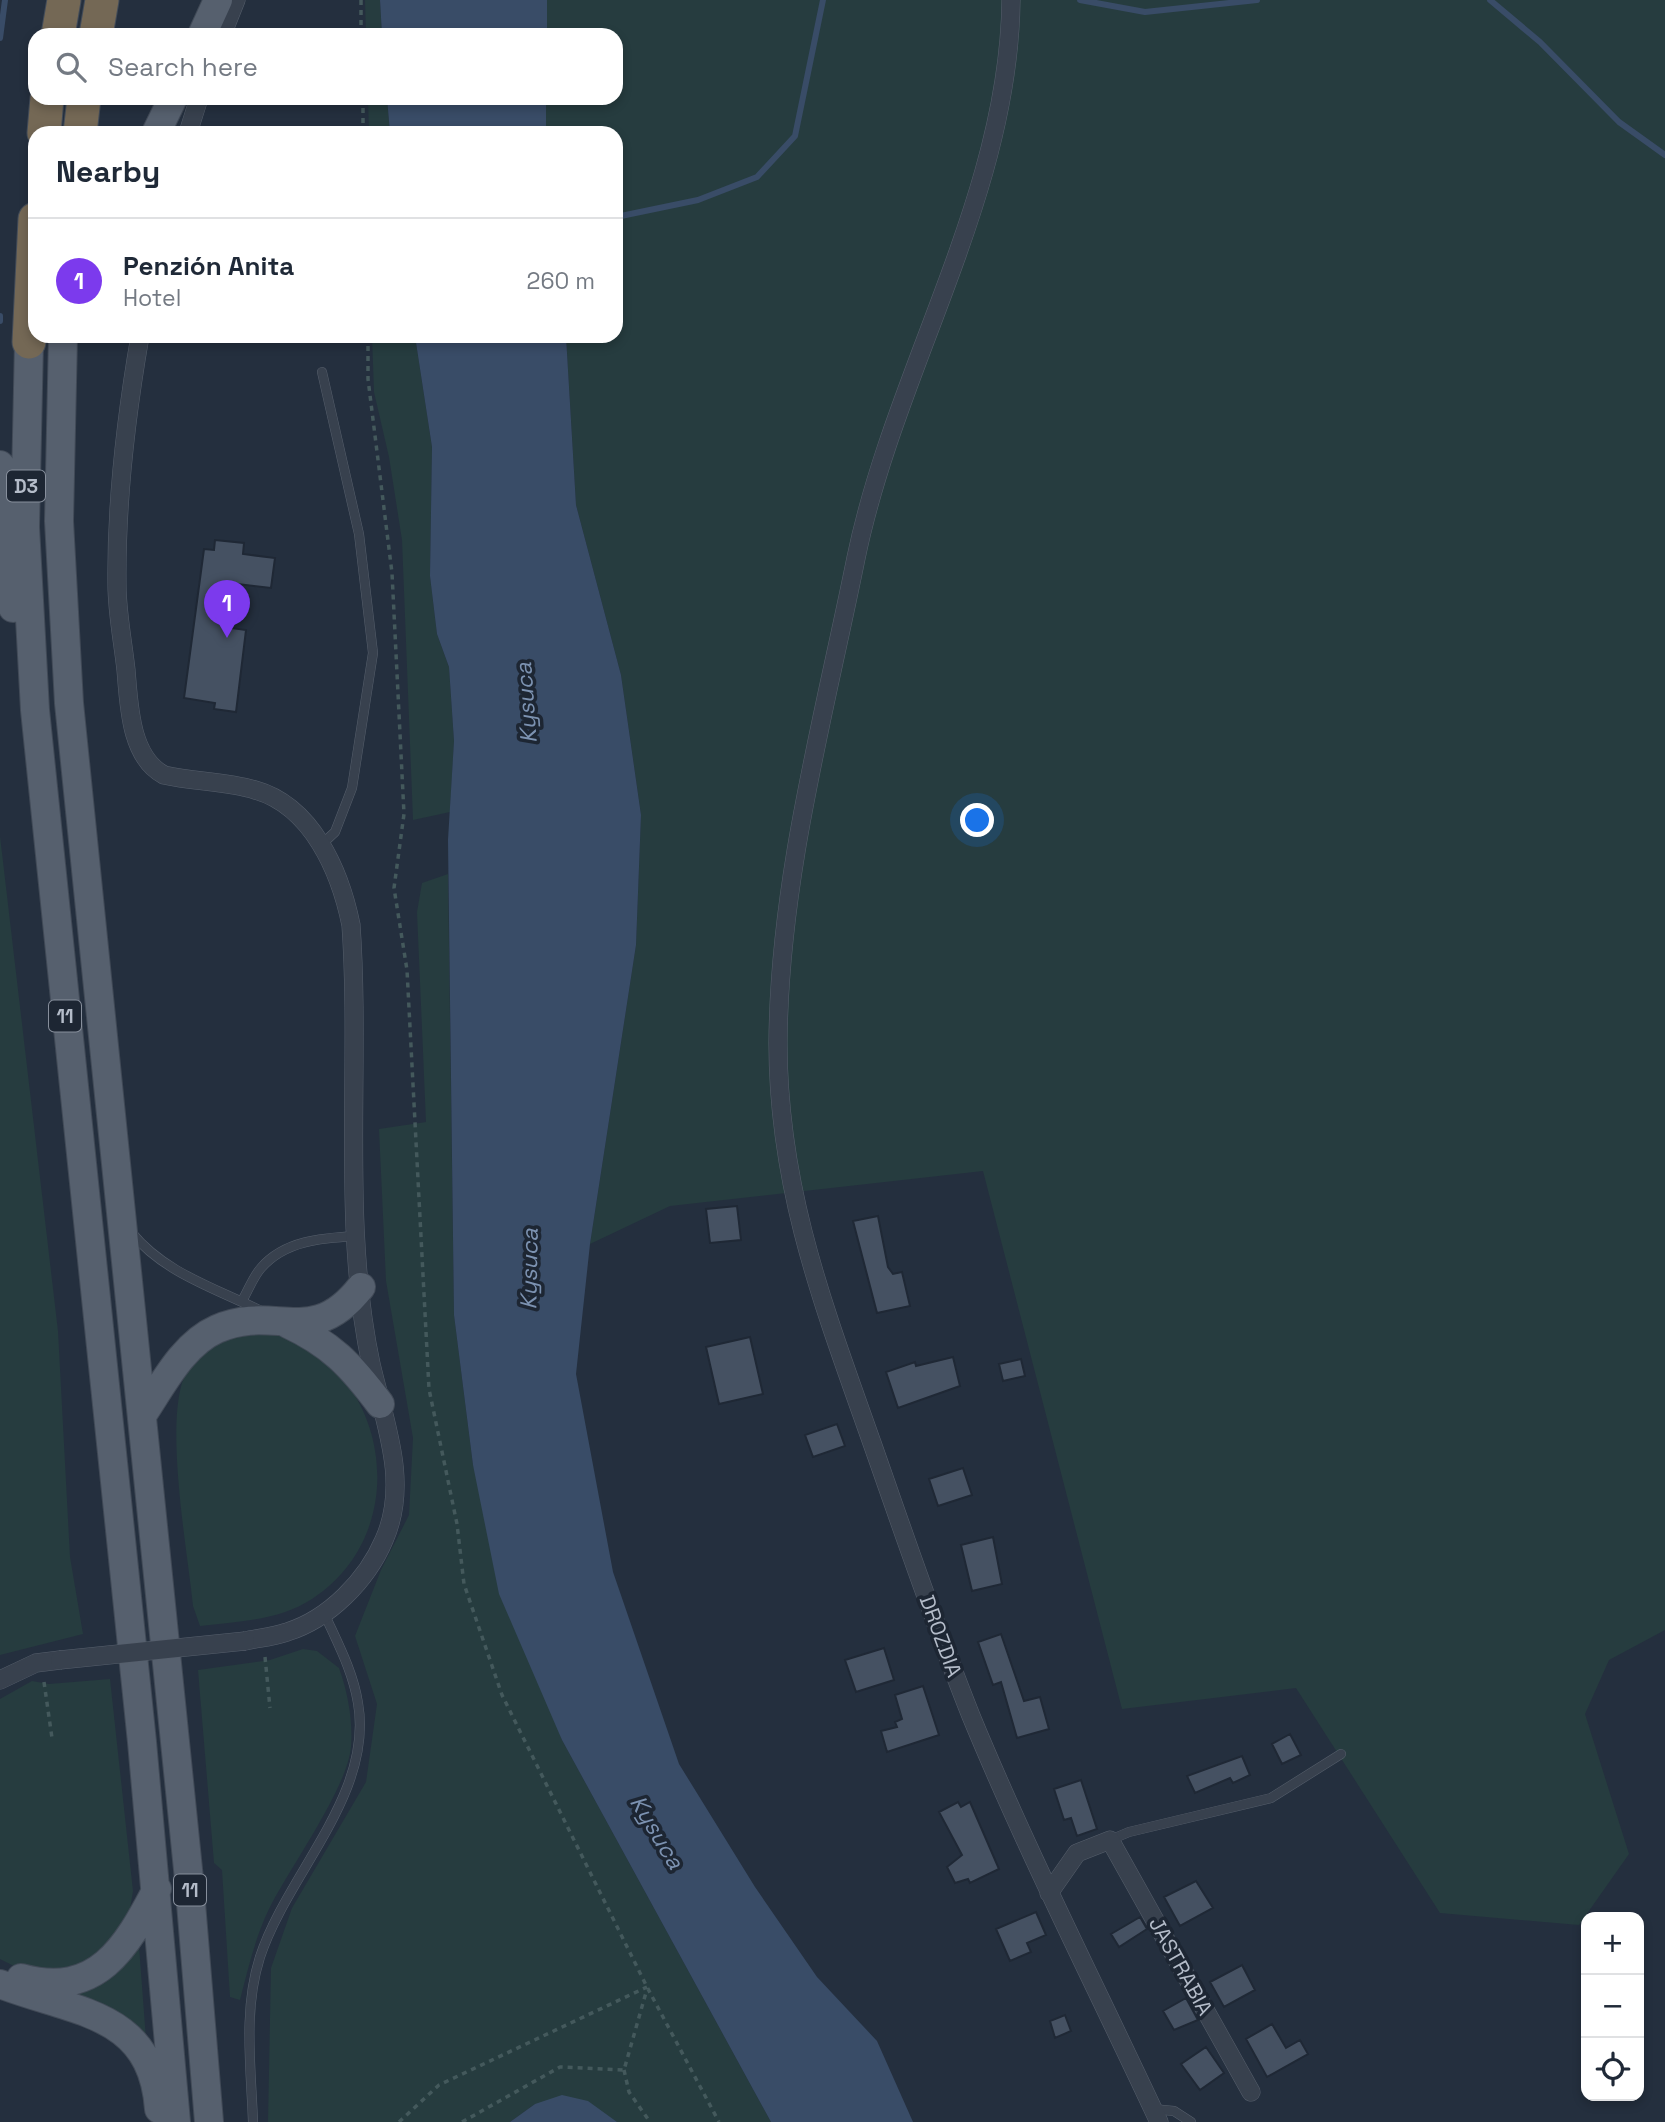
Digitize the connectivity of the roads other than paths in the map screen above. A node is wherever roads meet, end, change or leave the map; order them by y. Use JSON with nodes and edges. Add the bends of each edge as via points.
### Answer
{"nodes":[{"id":1,"x":64,"y":0,"type":"edge"},
{"id":2,"x":102,"y":0,"type":"edge"},
{"id":3,"x":218,"y":0,"type":"edge"},
{"id":4,"x":236,"y":0,"type":"edge"},
{"id":5,"x":1011,"y":0,"type":"edge"},
{"id":6,"x":59,"y":28,"type":"edge"},
{"id":7,"x":97,"y":28,"type":"edge"},
{"id":8,"x":205,"y":28,"type":"edge"},
{"id":9,"x":225,"y":28,"type":"edge"},
{"id":10,"x":46,"y":105,"type":"edge"},
{"id":11,"x":83,"y":105,"type":"edge"},
{"id":12,"x":170,"y":105,"type":"edge"},
{"id":13,"x":197,"y":105,"type":"edge"},
{"id":14,"x":45,"y":126,"type":"edge"},
{"id":15,"x":81,"y":126,"type":"edge"},
{"id":16,"x":159,"y":126,"type":"edge"},
{"id":17,"x":190,"y":126,"type":"edge"},
{"id":18,"x":29,"y":343,"type":"edge"},
{"id":19,"x":64,"y":343,"type":"edge"},
{"id":20,"x":139,"y":343,"type":"edge"},
{"id":21,"x":322,"y":372,"type":"dead end"},
{"id":22,"x":0,"y":465,"type":"edge"},
{"id":23,"x":30,"y":629,"type":"junction"},
{"id":24,"x":321,"y":845,"type":"junction"},
{"id":25,"x":121,"y":1219,"type":"junction"},
{"id":26,"x":357,"y":1236,"type":"junction"},
{"id":27,"x":361,"y":1287,"type":"junction"},
{"id":28,"x":242,"y":1301,"type":"junction"},
{"id":29,"x":284,"y":1322,"type":"junction"},
{"id":30,"x":380,"y":1404,"type":"junction"},
{"id":31,"x":143,"y":1414,"type":"junction"},
{"id":32,"x":324,"y":1613,"type":"junction"},
{"id":33,"x":0,"y":1680,"type":"edge"},
{"id":34,"x":1341,"y":1754,"type":"dead end"},
{"id":35,"x":1110,"y":1840,"type":"junction"},
{"id":36,"x":157,"y":1889,"type":"junction"},
{"id":37,"x":1049,"y":1894,"type":"junction"},
{"id":38,"x":0,"y":1972,"type":"edge"},
{"id":39,"x":0,"y":1984,"type":"edge"},
{"id":40,"x":1251,"y":2092,"type":"dead end"},
{"id":41,"x":1156,"y":2116,"type":"edge"},
{"id":42,"x":160,"y":2122,"type":"edge"},
{"id":43,"x":176,"y":2122,"type":"edge"},
{"id":44,"x":209,"y":2122,"type":"edge"},
{"id":45,"x":253,"y":2122,"type":"edge"},
{"id":46,"x":1191,"y":2122,"type":"edge"}],
"edges":[{"from":1,"to":6,"type":"highway"},
{"from":2,"to":7,"type":"highway"},
{"from":3,"to":8,"type":"main road"},
{"from":4,"to":9,"type":"street"},
{"from":5,"to":37,"type":"street","name":"DROZDIA","via":[[1011,49],[996,130],[867,508],[790,882],[778,1042],[782,1128],[810,1270],[951,1666]]},
{"from":10,"to":14,"type":"highway"},
{"from":11,"to":15,"type":"highway"},
{"from":12,"to":16,"type":"main road"},
{"from":13,"to":17,"type":"street"},
{"from":18,"to":23,"type":"main road","number":"D3","via":[[25,527]]},
{"from":19,"to":25,"type":"main road","number":"11","via":[[59,520],[69,703]]},
{"from":20,"to":24,"type":"street","via":[[121,491],[117,587],[129,698],[140,751],[151,768],[164,775],[256,790],[284,801]]},
{"from":21,"to":24,"type":"lane","via":[[359,534],[373,653],[352,788],[335,832]]},
{"from":22,"to":23,"type":"main road","via":[[10,603]]},
{"from":23,"to":36,"type":"main road","number":"11","via":[[52,894]]},
{"from":24,"to":26,"type":"street","via":[[345,898],[351,925]]},
{"from":25,"to":28,"type":"lane","via":[[143,1246],[167,1264]]},
{"from":25,"to":31,"type":"main road","number":"11"},
{"from":26,"to":27,"type":"street"},
{"from":26,"to":28,"type":"lane","via":[[313,1239],[285,1250],[261,1268]]},
{"from":27,"to":29,"type":"main road","via":[[332,1316]]},
{"from":27,"to":30,"type":"street"},
{"from":28,"to":29,"type":"lane"},
{"from":29,"to":30,"type":"main road","via":[[319,1339],[342,1357]]},
{"from":29,"to":31,"type":"main road","via":[[245,1320],[216,1329],[178,1362]]},
{"from":30,"to":32,"type":"street","via":[[393,1446],[395,1495],[385,1539],[360,1580]]},
{"from":31,"to":44,"type":"main road","number":"11"},
{"from":32,"to":33,"type":"street","bridge":true,"via":[[288,1632],[245,1641],[36,1663]]},
{"from":32,"to":45,"type":"lane","via":[[359,1704],[358,1761],[341,1801],[281,1906],[260,1959],[249,2014]]},
{"from":34,"to":35,"type":"lane","via":[[1271,1798]]},
{"from":35,"to":37,"type":"street","via":[[1077,1853]]},
{"from":35,"to":40,"type":"street","name":"JASTRABIA"},
{"from":36,"to":38,"type":"main road","via":[[131,1937],[107,1965],[71,1982],[36,1982]]},
{"from":36,"to":43,"type":"main road","number":"11"},
{"from":37,"to":41,"type":"street","name":"DROZDIA"},
{"from":39,"to":42,"type":"main road","via":[[91,2015],[126,2034],[146,2055],[157,2087]]},
{"from":41,"to":46,"type":"lane","via":[[1174,2111]]}]}
